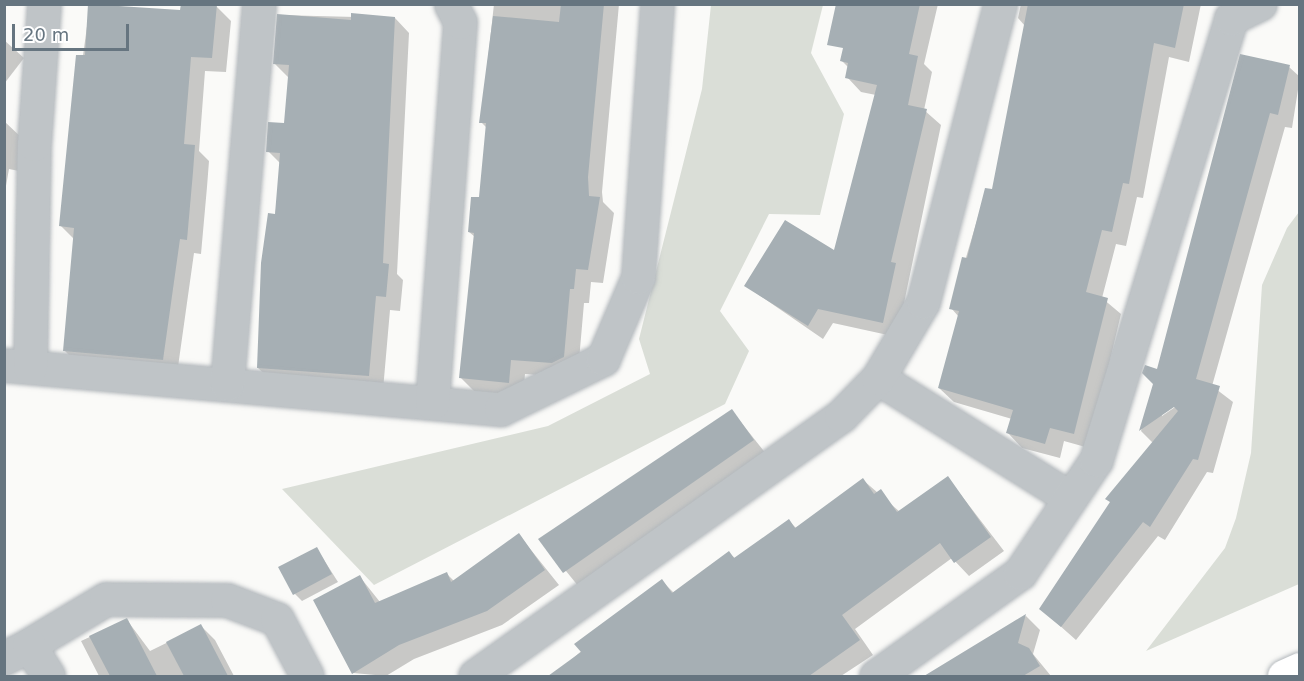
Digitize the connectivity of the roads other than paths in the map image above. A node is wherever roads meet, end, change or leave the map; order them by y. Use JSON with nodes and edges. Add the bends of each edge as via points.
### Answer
{"nodes":[{"id":1,"x":44,"y":4,"type":"edge"},
{"id":2,"x":259,"y":4,"type":"edge"},
{"id":3,"x":451,"y":4,"type":"edge"},
{"id":4,"x":657,"y":4,"type":"edge"},
{"id":5,"x":1000,"y":4,"type":"edge"},
{"id":6,"x":1260,"y":4,"type":"edge"},
{"id":7,"x":17,"y":366,"type":"edge"},
{"id":8,"x":878,"y":378,"type":"junction"},
{"id":9,"x":227,"y":384,"type":"junction"},
{"id":10,"x":432,"y":403,"type":"junction"},
{"id":11,"x":1070,"y":498,"type":"junction"},
{"id":12,"x":17,"y":652,"type":"edge"},
{"id":13,"x":1299,"y":669,"type":"edge"},
{"id":14,"x":48,"y":676,"type":"edge"},
{"id":15,"x":307,"y":676,"type":"edge"},
{"id":16,"x":475,"y":676,"type":"edge"},
{"id":17,"x":876,"y":676,"type":"edge"},
{"id":18,"x":1284,"y":676,"type":"edge"}],
"edges":[{"from":1,"to":7,"type":"street"},
{"from":2,"to":9,"type":"street"},
{"from":3,"to":10,"type":"street","via":[[460,22]]},
{"from":4,"to":10,"type":"street","via":[[638,277],[603,359],[501,409]]},
{"from":5,"to":8,"type":"street","via":[[923,302]]},
{"from":6,"to":11,"type":"street","via":[[1231,18],[1096,460]]},
{"from":7,"to":9,"type":"street"},
{"from":8,"to":11,"type":"street"},
{"from":8,"to":16,"type":"street","via":[[841,416]]},
{"from":9,"to":10,"type":"street"},
{"from":11,"to":17,"type":"street","via":[[1020,573]]},
{"from":12,"to":14,"type":"street"},
{"from":12,"to":15,"type":"street","via":[[106,598],[227,600],[277,618]]},
{"from":13,"to":18,"type":"main road"}]}
